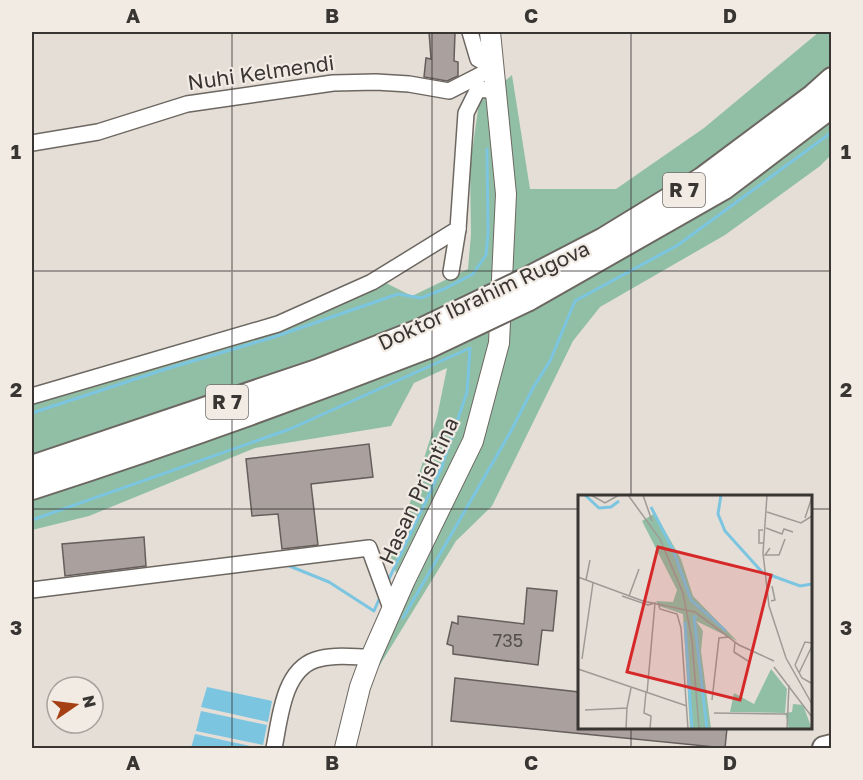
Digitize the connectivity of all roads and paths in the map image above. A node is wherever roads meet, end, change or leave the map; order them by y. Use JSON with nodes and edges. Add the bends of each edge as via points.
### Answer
{"nodes":[{"id":1,"x":470,"y":32,"type":"edge"},
{"id":2,"x":490,"y":32,"type":"edge"},
{"id":3,"x":494,"y":68,"type":"junction"},
{"id":4,"x":831,"y":79,"type":"edge"},
{"id":5,"x":496,"y":91,"type":"junction"},
{"id":6,"x":831,"y":106,"type":"edge"},
{"id":7,"x":32,"y":143,"type":"edge"},
{"id":8,"x":458,"y":229,"type":"junction"},
{"id":9,"x":451,"y":272,"type":"dead end"},
{"id":10,"x":526,"y":290,"type":"junction"},
{"id":11,"x":424,"y":339,"type":"junction"},
{"id":12,"x":32,"y":396,"type":"edge"},
{"id":13,"x":32,"y":467,"type":"edge"},
{"id":14,"x":32,"y":488,"type":"edge"},
{"id":15,"x":32,"y":590,"type":"edge"},
{"id":16,"x":392,"y":610,"type":"junction"},
{"id":17,"x":371,"y":657,"type":"junction"},
{"id":18,"x":831,"y":746,"type":"edge"},
{"id":19,"x":274,"y":748,"type":"edge"},
{"id":20,"x":345,"y":748,"type":"edge"},
{"id":21,"x":824,"y":748,"type":"edge"}],
"edges":[{"from":1,"to":3,"type":"street","via":[[478,60]]},
{"from":2,"to":3,"type":"main road","name":"Hasan Prishtina"},
{"from":3,"to":5,"type":"main road","name":"Hasan Prishtina"},
{"from":3,"to":7,"type":"street","name":"Nuhi Kelmendi","via":[[449,91],[409,84],[333,83],[187,104],[98,132]]},
{"from":4,"to":10,"type":"highway","name":"Doktor Ibrahim Rugova","number":"R 7","via":[[702,179]]},
{"from":5,"to":8,"type":"street","via":[[478,89],[466,113]]},
{"from":5,"to":16,"type":"main road","name":"Hasan Prishtina","via":[[506,194],[499,343],[473,441]]},
{"from":6,"to":10,"type":"highway","name":"Doktor Ibrahim Rugova","number":"R 7","via":[[724,188]]},
{"from":8,"to":9,"type":"street"},
{"from":8,"to":12,"type":"street","via":[[372,282],[278,324]]},
{"from":10,"to":11,"type":"highway","name":"Doktor Ibrahim Rugova","number":"R 7","bridge":true},
{"from":11,"to":13,"type":"highway","name":"Doktor Ibrahim Rugova","number":"R 7"},
{"from":11,"to":14,"type":"highway","name":"Doktor Ibrahim Rugova","number":"R 7","via":[[320,389]]},
{"from":15,"to":16,"type":"street","via":[[369,548]]},
{"from":16,"to":17,"type":"main road","name":"Hasan Prishtina"},
{"from":17,"to":19,"type":"street","via":[[317,659],[301,666],[290,683]]},
{"from":17,"to":20,"type":"main road","name":"Hasan Prishtina"},
{"from":18,"to":21,"type":"highway"}]}
